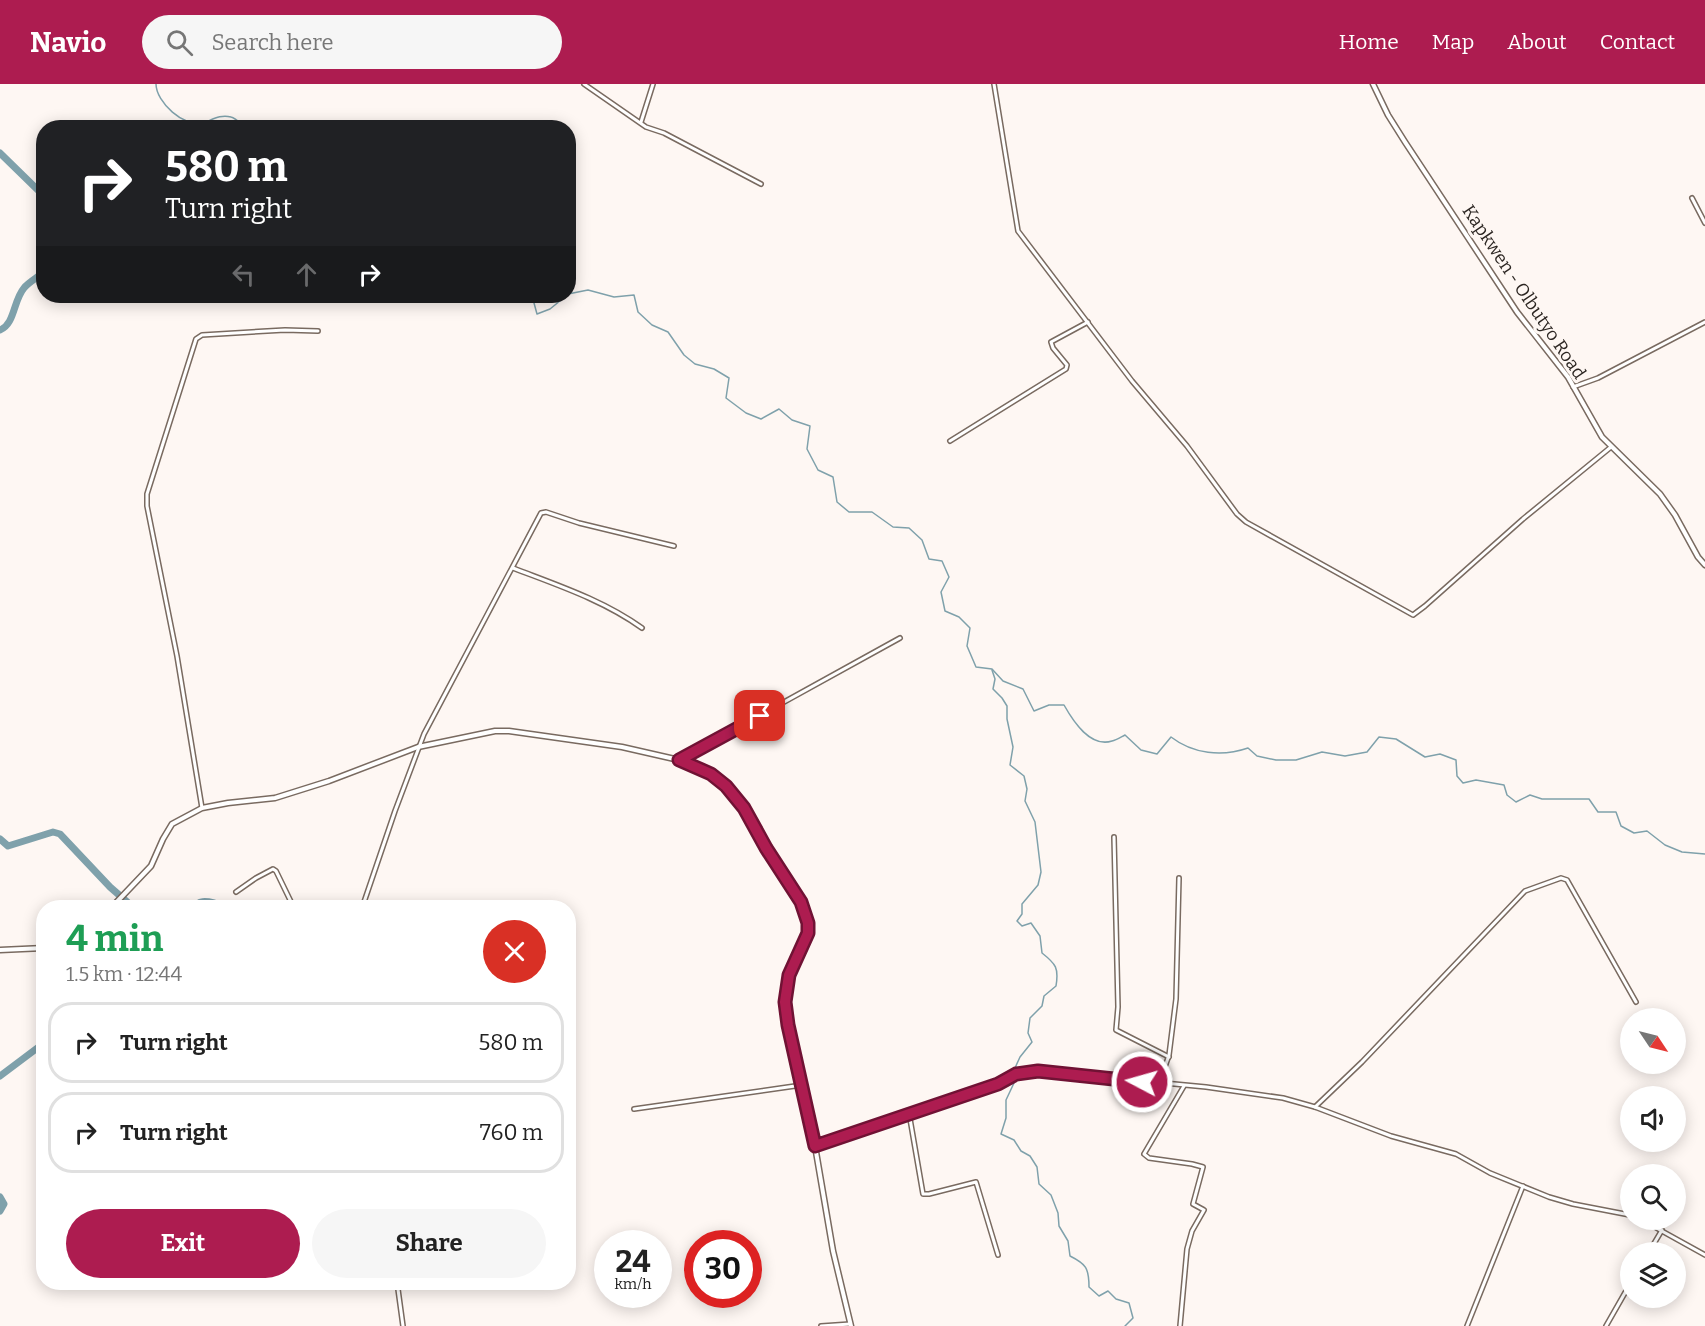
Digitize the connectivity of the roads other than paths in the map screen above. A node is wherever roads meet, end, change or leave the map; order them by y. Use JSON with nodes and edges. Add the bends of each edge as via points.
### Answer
{"nodes":[{"id":1,"x":584,"y":84,"type":"edge"},
{"id":2,"x":653,"y":84,"type":"edge"},
{"id":3,"x":994,"y":84,"type":"edge"},
{"id":4,"x":1373,"y":84,"type":"edge"},
{"id":5,"x":642,"y":123,"type":"junction"},
{"id":6,"x":761,"y":184,"type":"dead end"},
{"id":7,"x":1692,"y":198,"type":"dead end"},
{"id":8,"x":1705,"y":223,"type":"edge"},
{"id":9,"x":1705,"y":321,"type":"edge"},
{"id":10,"x":1088,"y":322,"type":"junction"},
{"id":11,"x":318,"y":331,"type":"dead end"},
{"id":12,"x":1573,"y":387,"type":"junction"},
{"id":13,"x":950,"y":441,"type":"dead end"},
{"id":14,"x":1611,"y":447,"type":"junction"},
{"id":15,"x":674,"y":546,"type":"dead end"},
{"id":16,"x":1705,"y":565,"type":"edge"},
{"id":17,"x":513,"y":568,"type":"junction"},
{"id":18,"x":642,"y":628,"type":"dead end"},
{"id":19,"x":900,"y":638,"type":"dead end"},
{"id":20,"x":418,"y":747,"type":"junction"},
{"id":21,"x":679,"y":760,"type":"junction"},
{"id":22,"x":202,"y":808,"type":"junction"},
{"id":23,"x":1114,"y":837,"type":"dead end"},
{"id":24,"x":1179,"y":878,"type":"dead end"},
{"id":25,"x":236,"y":892,"type":"dead end"},
{"id":26,"x":118,"y":900,"type":"edge"},
{"id":27,"x":290,"y":900,"type":"edge"},
{"id":28,"x":365,"y":900,"type":"edge"},
{"id":29,"x":36,"y":948,"type":"edge"},
{"id":30,"x":0,"y":950,"type":"edge"},
{"id":31,"x":1636,"y":1002,"type":"dead end"},
{"id":32,"x":1169,"y":1057,"type":"junction"},
{"id":33,"x":1159,"y":1084,"type":"junction"},
{"id":34,"x":802,"y":1085,"type":"junction"},
{"id":35,"x":1184,"y":1086,"type":"junction"},
{"id":36,"x":1315,"y":1107,"type":"junction"},
{"id":37,"x":634,"y":1110,"type":"dead end"},
{"id":38,"x":909,"y":1113,"type":"junction"},
{"id":39,"x":815,"y":1146,"type":"junction"},
{"id":40,"x":1523,"y":1186,"type":"junction"},
{"id":41,"x":1620,"y":1213,"type":"edge"},
{"id":42,"x":1662,"y":1230,"type":"joint"},
{"id":43,"x":1654,"y":1242,"type":"edge"},
{"id":44,"x":998,"y":1255,"type":"dead end"},
{"id":45,"x":1705,"y":1255,"type":"edge"},
{"id":46,"x":398,"y":1290,"type":"edge"},
{"id":47,"x":1620,"y":1302,"type":"edge"},
{"id":48,"x":850,"y":1325,"type":"edge"},
{"id":49,"x":403,"y":1326,"type":"edge"},
{"id":50,"x":821,"y":1326,"type":"edge"},
{"id":51,"x":1180,"y":1326,"type":"edge"},
{"id":52,"x":1467,"y":1326,"type":"edge"},
{"id":53,"x":1606,"y":1326,"type":"edge"}],
"edges":[{"from":1,"to":5,"type":"street"},
{"from":2,"to":5,"type":"street"},
{"from":3,"to":10,"type":"street","via":[[1018,231]]},
{"from":4,"to":12,"type":"street","name":"Kapkwen - Olbutyo Road","via":[[1388,116],[1517,312]]},
{"from":5,"to":6,"type":"street"},
{"from":7,"to":8,"type":"street"},
{"from":9,"to":12,"type":"street","via":[[1598,378]]},
{"from":10,"to":13,"type":"street","via":[[1051,342],[1067,369]]},
{"from":10,"to":14,"type":"street","via":[[1243,520],[1410,614],[1425,606]]},
{"from":11,"to":22,"type":"street","via":[[205,335],[196,339],[147,494]]},
{"from":12,"to":14,"type":"street","name":"Kapkwen - Olbutyo Road","via":[[1594,426]]},
{"from":14,"to":16,"type":"street","name":"Kapkwen - Olbutyo Road","via":[[1660,494]]},
{"from":15,"to":17,"type":"street","via":[[543,512]]},
{"from":17,"to":18,"type":"street","via":[[593,599]]},
{"from":17,"to":20,"type":"street"},
{"from":19,"to":21,"type":"street"},
{"from":20,"to":21,"type":"street","via":[[502,731],[622,747]]},
{"from":20,"to":22,"type":"street","via":[[284,795]]},
{"from":20,"to":28,"type":"street"},
{"from":21,"to":34,"type":"street","via":[[711,774],[726,786],[744,808],[801,902],[808,933],[789,975],[785,1002]]},
{"from":22,"to":26,"type":"street","via":[[172,824],[154,863]]},
{"from":23,"to":32,"type":"street","via":[[1116,1030]]},
{"from":24,"to":32,"type":"street","via":[[1176,999]]},
{"from":25,"to":27,"type":"street","via":[[273,869]]},
{"from":29,"to":30,"type":"street"},
{"from":31,"to":36,"type":"street","via":[[1567,880],[1532,886]]},
{"from":32,"to":33,"type":"street"},
{"from":33,"to":35,"type":"street"},
{"from":33,"to":38,"type":"street","via":[[1025,1072]]},
{"from":34,"to":37,"type":"street"},
{"from":34,"to":39,"type":"street"},
{"from":35,"to":36,"type":"street","via":[[1283,1098]]},
{"from":35,"to":51,"type":"street","via":[[1144,1154],[1203,1167],[1193,1204],[1204,1210],[1186,1249]]},
{"from":36,"to":40,"type":"street","via":[[1391,1136],[1456,1154]]},
{"from":38,"to":39,"type":"street"},
{"from":38,"to":44,"type":"street","via":[[922,1193],[976,1182]]},
{"from":39,"to":48,"type":"street"},
{"from":40,"to":41,"type":"street","via":[[1573,1204]]},
{"from":40,"to":52,"type":"street"},
{"from":42,"to":43,"type":"street"},
{"from":42,"to":45,"type":"street"},
{"from":46,"to":49,"type":"street"},
{"from":47,"to":53,"type":"street"},
{"from":48,"to":50,"type":"street"}]}
